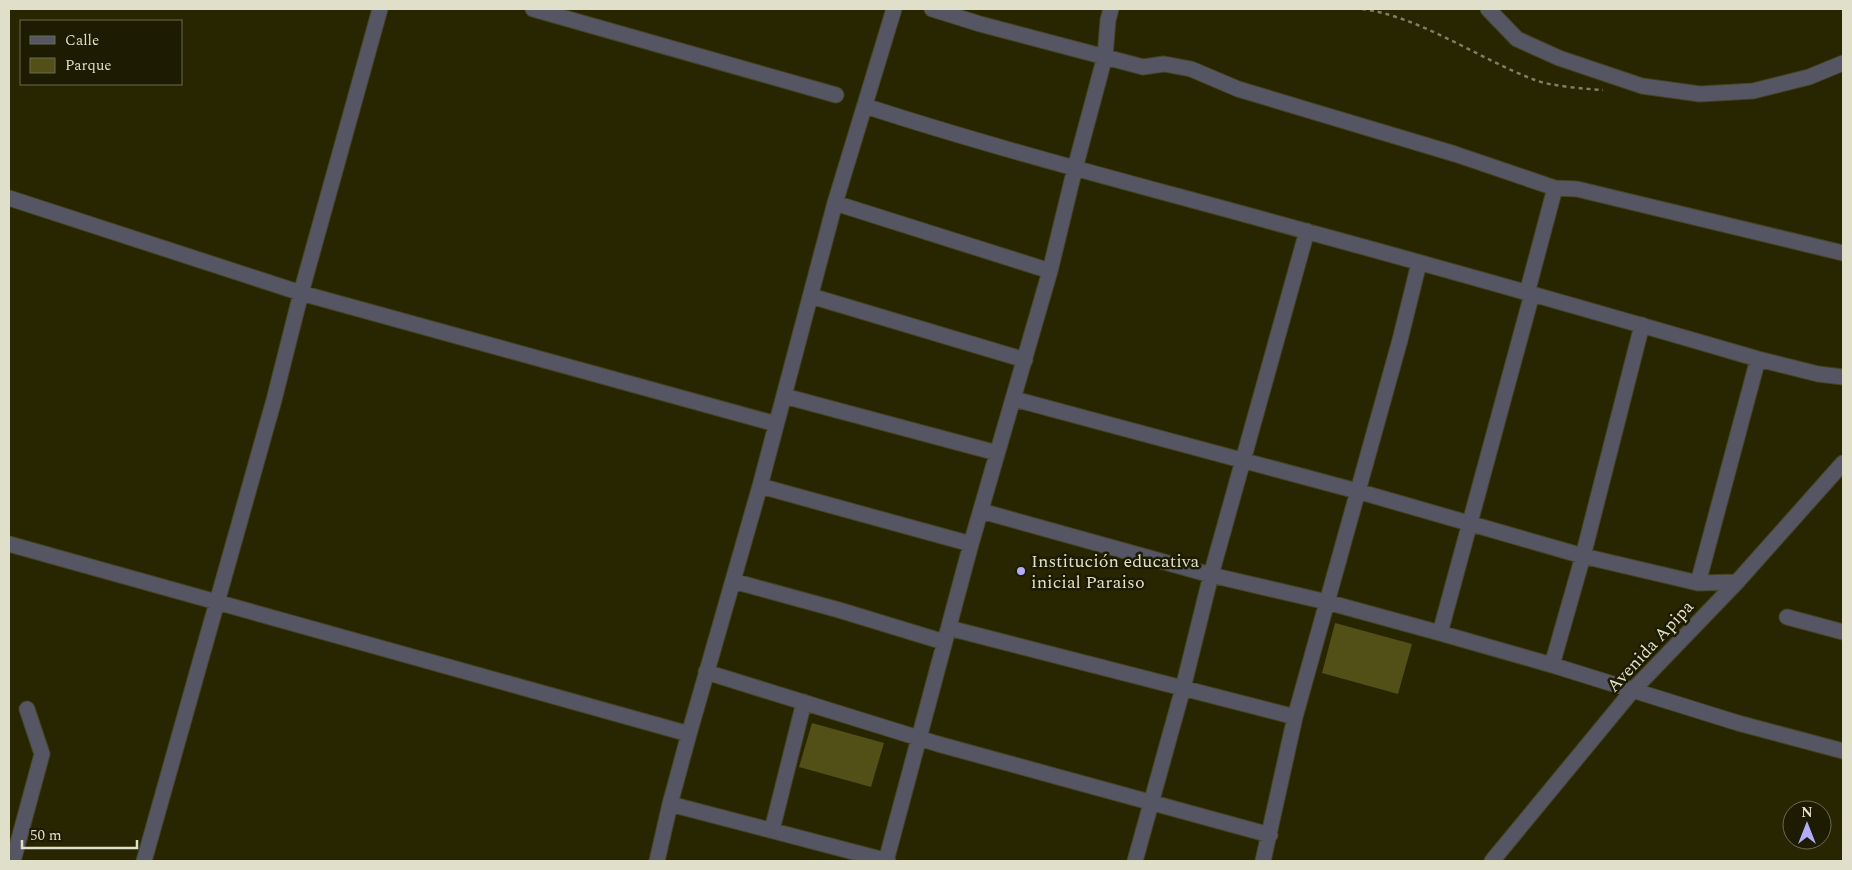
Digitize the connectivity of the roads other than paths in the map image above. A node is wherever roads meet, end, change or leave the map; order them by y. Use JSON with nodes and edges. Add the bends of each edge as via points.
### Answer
{"nodes":[{"id":1,"x":380,"y":9,"type":"edge"},
{"id":2,"x":533,"y":9,"type":"edge"},
{"id":3,"x":894,"y":9,"type":"edge"},
{"id":4,"x":932,"y":9,"type":"edge"},
{"id":5,"x":1111,"y":9,"type":"edge"},
{"id":6,"x":1488,"y":9,"type":"edge"},
{"id":7,"x":1105,"y":56,"type":"junction"},
{"id":8,"x":1843,"y":63,"type":"edge"},
{"id":9,"x":836,"y":94,"type":"dead end"},
{"id":10,"x":865,"y":106,"type":"junction"},
{"id":11,"x":1075,"y":168,"type":"junction"},
{"id":12,"x":1555,"y":188,"type":"junction"},
{"id":13,"x":9,"y":198,"type":"edge"},
{"id":14,"x":836,"y":203,"type":"junction"},
{"id":15,"x":1307,"y":231,"type":"junction"},
{"id":16,"x":1843,"y":253,"type":"edge"},
{"id":17,"x":1419,"y":263,"type":"junction"},
{"id":18,"x":1050,"y":271,"type":"junction"},
{"id":19,"x":301,"y":293,"type":"junction"},
{"id":20,"x":1530,"y":294,"type":"junction"},
{"id":21,"x":811,"y":296,"type":"junction"},
{"id":22,"x":1642,"y":325,"type":"junction"},
{"id":23,"x":1758,"y":358,"type":"junction"},
{"id":24,"x":1025,"y":360,"type":"junction"},
{"id":25,"x":1843,"y":377,"type":"edge"},
{"id":26,"x":784,"y":396,"type":"junction"},
{"id":27,"x":1014,"y":399,"type":"junction"},
{"id":28,"x":776,"y":424,"type":"junction"},
{"id":29,"x":997,"y":453,"type":"junction"},
{"id":30,"x":1244,"y":461,"type":"junction"},
{"id":31,"x":1843,"y":463,"type":"edge"},
{"id":32,"x":760,"y":486,"type":"junction"},
{"id":33,"x":1357,"y":492,"type":"junction"},
{"id":34,"x":981,"y":511,"type":"junction"},
{"id":35,"x":1470,"y":523,"type":"junction"},
{"id":36,"x":9,"y":544,"type":"edge"},
{"id":37,"x":971,"y":544,"type":"junction"},
{"id":38,"x":1583,"y":556,"type":"junction"},
{"id":39,"x":1211,"y":575,"type":"junction"},
{"id":40,"x":733,"y":582,"type":"junction"},
{"id":41,"x":1737,"y":582,"type":"junction"},
{"id":42,"x":1698,"y":583,"type":"junction"},
{"id":43,"x":217,"y":602,"type":"junction"},
{"id":44,"x":1327,"y":602,"type":"junction"},
{"id":45,"x":1787,"y":617,"type":"dead end"},
{"id":46,"x":1843,"y":632,"type":"edge"},
{"id":47,"x":1440,"y":633,"type":"junction"},
{"id":48,"x":947,"y":635,"type":"junction"},
{"id":49,"x":1552,"y":665,"type":"junction"},
{"id":50,"x":706,"y":672,"type":"junction"},
{"id":51,"x":1183,"y":688,"type":"junction"},
{"id":52,"x":1633,"y":690,"type":"junction"},
{"id":53,"x":804,"y":702,"type":"junction"},
{"id":54,"x":27,"y":708,"type":"dead end"},
{"id":55,"x":1295,"y":717,"type":"junction"},
{"id":56,"x":689,"y":734,"type":"junction"},
{"id":57,"x":919,"y":738,"type":"junction"},
{"id":58,"x":1843,"y":751,"type":"edge"},
{"id":59,"x":670,"y":804,"type":"junction"},
{"id":60,"x":1152,"y":804,"type":"junction"},
{"id":61,"x":772,"y":830,"type":"junction"},
{"id":62,"x":1270,"y":835,"type":"junction"},
{"id":63,"x":12,"y":861,"type":"edge"},
{"id":64,"x":144,"y":861,"type":"edge"},
{"id":65,"x":657,"y":861,"type":"edge"},
{"id":66,"x":887,"y":861,"type":"edge"},
{"id":67,"x":1135,"y":861,"type":"edge"},
{"id":68,"x":1263,"y":861,"type":"edge"},
{"id":69,"x":1492,"y":861,"type":"edge"}],
"edges":[{"from":1,"to":19,"type":"street"},
{"from":2,"to":9,"type":"street"},
{"from":3,"to":10,"type":"street"},
{"from":4,"to":7,"type":"street"},
{"from":5,"to":7,"type":"street"},
{"from":6,"to":8,"type":"street","via":[[1517,38],[1559,58],[1642,86],[1700,94],[1753,91],[1809,77]]},
{"from":7,"to":11,"type":"street"},
{"from":7,"to":12,"type":"street","via":[[1143,67],[1164,64],[1191,69],[1238,89],[1455,154]]},
{"from":10,"to":11,"type":"street"},
{"from":10,"to":14,"type":"street"},
{"from":11,"to":15,"type":"street"},
{"from":11,"to":18,"type":"street"},
{"from":12,"to":16,"type":"street","via":[[1577,189]]},
{"from":12,"to":20,"type":"street"},
{"from":13,"to":19,"type":"street"},
{"from":14,"to":18,"type":"street"},
{"from":14,"to":21,"type":"street"},
{"from":15,"to":17,"type":"street"},
{"from":15,"to":30,"type":"street"},
{"from":17,"to":20,"type":"street"},
{"from":17,"to":33,"type":"street"},
{"from":18,"to":24,"type":"street"},
{"from":19,"to":28,"type":"street"},
{"from":19,"to":43,"type":"street"},
{"from":20,"to":22,"type":"street"},
{"from":20,"to":35,"type":"street"},
{"from":21,"to":24,"type":"street"},
{"from":21,"to":26,"type":"street"},
{"from":22,"to":23,"type":"street"},
{"from":22,"to":38,"type":"street"},
{"from":23,"to":25,"type":"street","via":[[1818,374]]},
{"from":23,"to":42,"type":"street"},
{"from":24,"to":27,"type":"street"},
{"from":26,"to":28,"type":"street"},
{"from":26,"to":29,"type":"street"},
{"from":27,"to":29,"type":"street"},
{"from":27,"to":30,"type":"street"},
{"from":28,"to":32,"type":"street"},
{"from":29,"to":34,"type":"street"},
{"from":30,"to":33,"type":"street"},
{"from":30,"to":39,"type":"street"},
{"from":31,"to":41,"type":"street","name":"Avenida Apipa"},
{"from":32,"to":37,"type":"street"},
{"from":32,"to":40,"type":"street"},
{"from":33,"to":35,"type":"street"},
{"from":33,"to":44,"type":"street"},
{"from":34,"to":37,"type":"street"},
{"from":34,"to":39,"type":"street"},
{"from":35,"to":38,"type":"street"},
{"from":35,"to":47,"type":"street"},
{"from":36,"to":43,"type":"street"},
{"from":37,"to":48,"type":"street"},
{"from":38,"to":42,"type":"street"},
{"from":38,"to":49,"type":"street"},
{"from":39,"to":44,"type":"street"},
{"from":39,"to":51,"type":"street"},
{"from":40,"to":48,"type":"street"},
{"from":40,"to":50,"type":"street"},
{"from":41,"to":42,"type":"street"},
{"from":41,"to":52,"type":"street","name":"Avenida Apipa"},
{"from":43,"to":56,"type":"street"},
{"from":43,"to":64,"type":"street"},
{"from":44,"to":47,"type":"street"},
{"from":44,"to":55,"type":"street"},
{"from":45,"to":46,"type":"street"},
{"from":47,"to":49,"type":"street"},
{"from":48,"to":51,"type":"street"},
{"from":48,"to":57,"type":"street"},
{"from":49,"to":52,"type":"street"},
{"from":50,"to":53,"type":"street"},
{"from":50,"to":56,"type":"street"},
{"from":51,"to":55,"type":"street"},
{"from":51,"to":60,"type":"street"},
{"from":52,"to":58,"type":"street"},
{"from":52,"to":69,"type":"street","name":"Avenida Apipa"},
{"from":53,"to":57,"type":"street"},
{"from":53,"to":61,"type":"street"},
{"from":54,"to":63,"type":"street","via":[[42,754]]},
{"from":55,"to":62,"type":"street"},
{"from":56,"to":59,"type":"street"},
{"from":57,"to":60,"type":"street"},
{"from":57,"to":66,"type":"street"},
{"from":59,"to":61,"type":"street"},
{"from":59,"to":65,"type":"street"},
{"from":60,"to":62,"type":"street"},
{"from":60,"to":67,"type":"street"},
{"from":61,"to":66,"type":"street"},
{"from":62,"to":68,"type":"street"}]}
